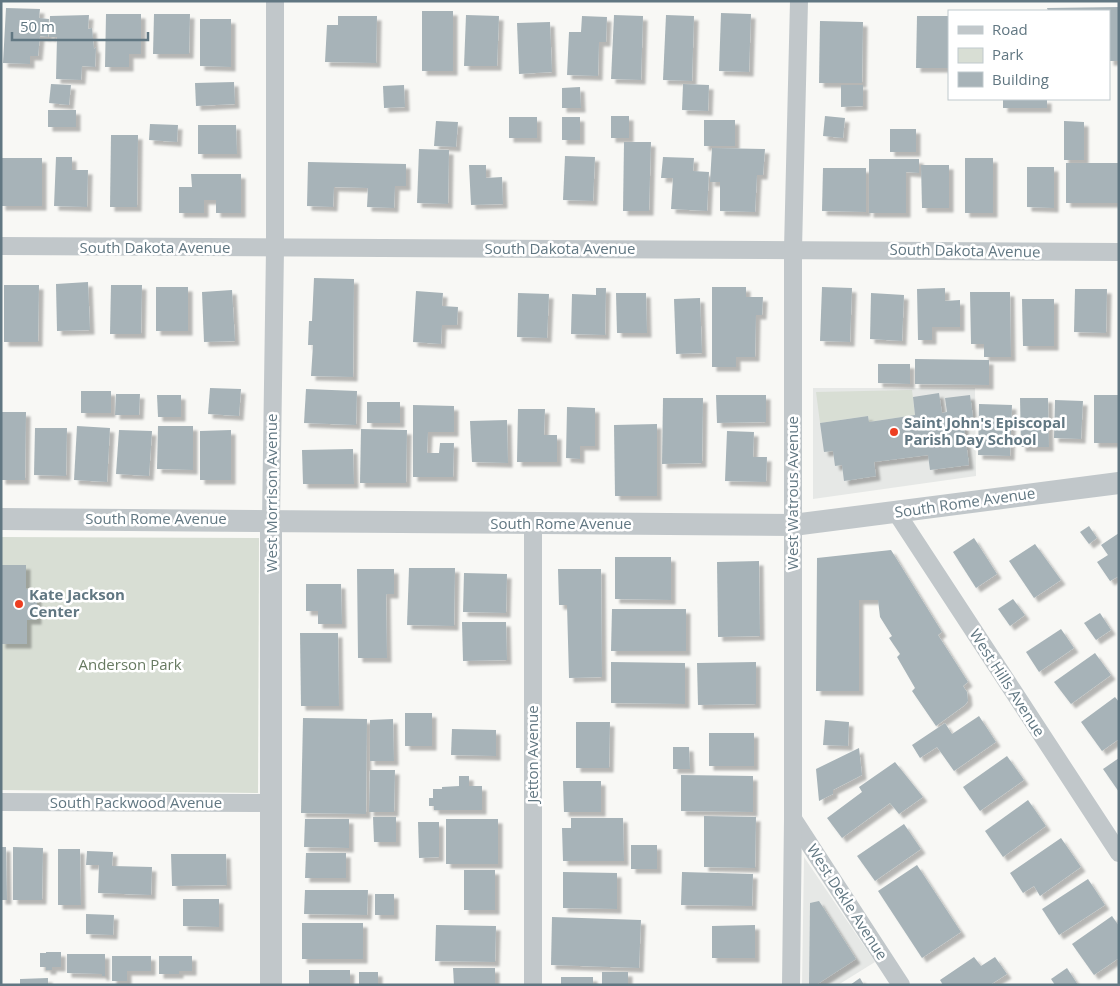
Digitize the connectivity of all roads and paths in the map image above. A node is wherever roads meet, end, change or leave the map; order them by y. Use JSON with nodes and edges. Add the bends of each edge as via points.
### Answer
{"nodes":[{"id":1,"x":275,"y":1,"type":"edge"},
{"id":2,"x":799,"y":1,"type":"edge"},
{"id":3,"x":1,"y":246,"type":"edge"},
{"id":4,"x":275,"y":249,"type":"junction"},
{"id":5,"x":793,"y":249,"type":"junction"},
{"id":6,"x":1119,"y":252,"type":"edge"},
{"id":7,"x":1119,"y":483,"type":"edge"},
{"id":8,"x":896,"y":512,"type":"junction"},
{"id":9,"x":1,"y":519,"type":"edge"},
{"id":10,"x":272,"y":520,"type":"junction"},
{"id":11,"x":533,"y":524,"type":"junction"},
{"id":12,"x":793,"y":525,"type":"junction"},
{"id":13,"x":1,"y":802,"type":"edge"},
{"id":14,"x":270,"y":803,"type":"junction"},
{"id":15,"x":793,"y":820,"type":"junction"},
{"id":16,"x":1119,"y":853,"type":"edge"},
{"id":17,"x":270,"y":985,"type":"edge"},
{"id":18,"x":533,"y":985,"type":"edge"},
{"id":19,"x":791,"y":985,"type":"edge"},
{"id":20,"x":901,"y":985,"type":"edge"}],
"edges":[{"from":1,"to":4,"type":"street","name":"West Morrison Avenue"},
{"from":2,"to":5,"type":"street","name":"West Watrous Avenue"},
{"from":3,"to":4,"type":"street","name":"South Dakota Avenue"},
{"from":4,"to":5,"type":"street","name":"South Dakota Avenue"},
{"from":4,"to":10,"type":"street","name":"West Morrison Avenue"},
{"from":5,"to":6,"type":"street","name":"South Dakota Avenue"},
{"from":5,"to":12,"type":"street","name":"West Watrous Avenue"},
{"from":7,"to":8,"type":"street","name":"South Rome Avenue"},
{"from":8,"to":12,"type":"street","name":"South Rome Avenue"},
{"from":8,"to":16,"type":"street","name":"West Hills Avenue"},
{"from":9,"to":10,"type":"street","name":"South Rome Avenue"},
{"from":10,"to":11,"type":"street","name":"South Rome Avenue"},
{"from":10,"to":14,"type":"street","name":"West Morrison Avenue"},
{"from":11,"to":12,"type":"street","name":"South Rome Avenue"},
{"from":11,"to":18,"type":"street","name":"Jetton Avenue"},
{"from":12,"to":15,"type":"street","name":"West Watrous Avenue"},
{"from":13,"to":14,"type":"street","name":"South Packwood Avenue"},
{"from":14,"to":17,"type":"street","name":"West Morrison Avenue"},
{"from":15,"to":19,"type":"street","name":"West Watrous Avenue"},
{"from":15,"to":20,"type":"street","name":"West Dekle Avenue"}]}
